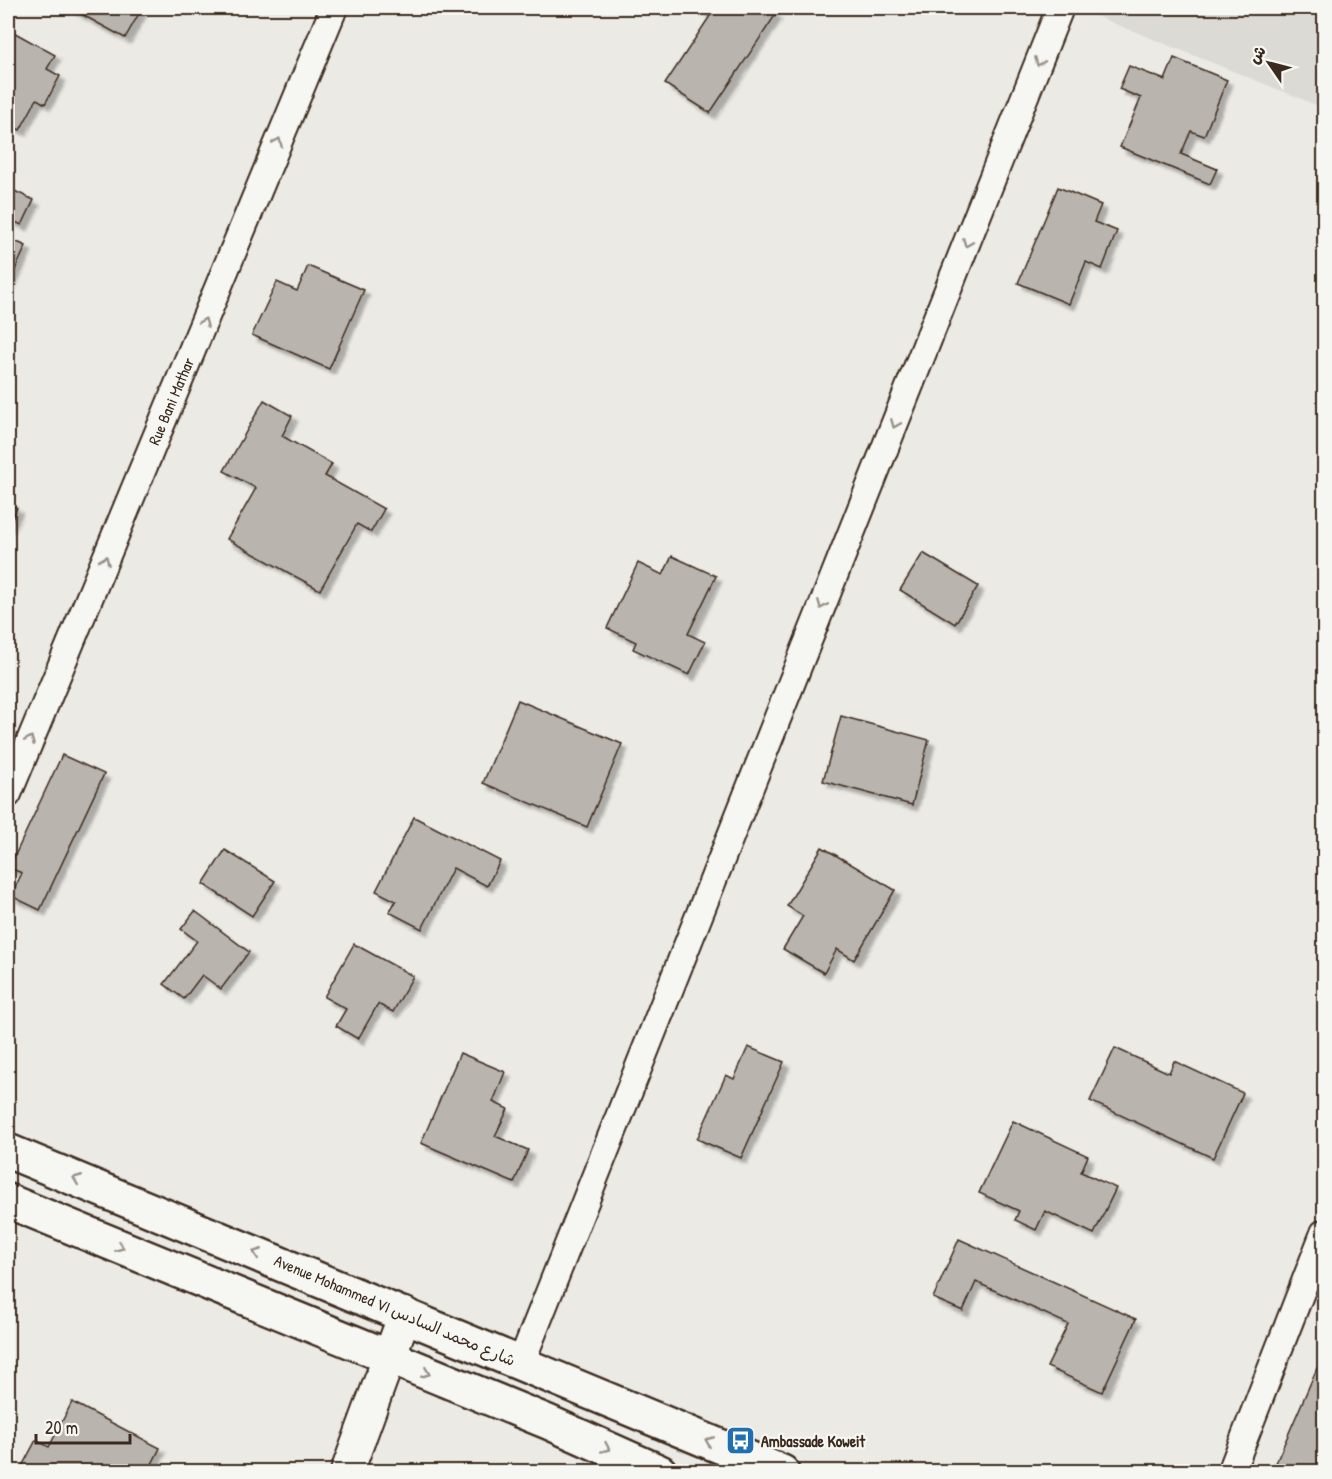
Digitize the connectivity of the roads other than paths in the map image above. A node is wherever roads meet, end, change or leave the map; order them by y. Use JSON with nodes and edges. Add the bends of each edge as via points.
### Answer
{"nodes":[{"id":1,"x":334,"y":8,"type":"edge"},
{"id":2,"x":1060,"y":8,"type":"edge"},
{"id":3,"x":8,"y":794,"type":"edge"},
{"id":4,"x":8,"y":1151,"type":"edge"},
{"id":5,"x":8,"y":1201,"type":"edge"},
{"id":6,"x":1324,"y":1233,"type":"edge"},
{"id":7,"x":405,"y":1314,"type":"junction"},
{"id":8,"x":388,"y":1358,"type":"junction"},
{"id":9,"x":521,"y":1363,"type":"junction"},
{"id":10,"x":347,"y":1472,"type":"edge"},
{"id":11,"x":660,"y":1472,"type":"edge"},
{"id":12,"x":782,"y":1472,"type":"edge"},
{"id":13,"x":1231,"y":1472,"type":"edge"}],
"edges":[{"from":3,"to":1,"type":"street","name":"Rue Bani Mathar","one_way":true},
{"from":2,"to":9,"type":"street","one_way":true},
{"from":7,"to":4,"type":"main road","name":"Avenue Mohammed VI شارع محمد السادس","one_way":true},
{"from":5,"to":8,"type":"main road","one_way":true},
{"from":6,"to":13,"type":"street"},
{"from":7,"to":8,"type":"street"},
{"from":7,"to":9,"type":"main road","name":"Avenue Mohammed VI شارع محمد السادس"},
{"from":8,"to":10,"type":"street"},
{"from":8,"to":11,"type":"main road","one_way":true},
{"from":12,"to":9,"type":"main road","name":"Avenue Mohammed VI شارع محمد السادس","one_way":true}]}
